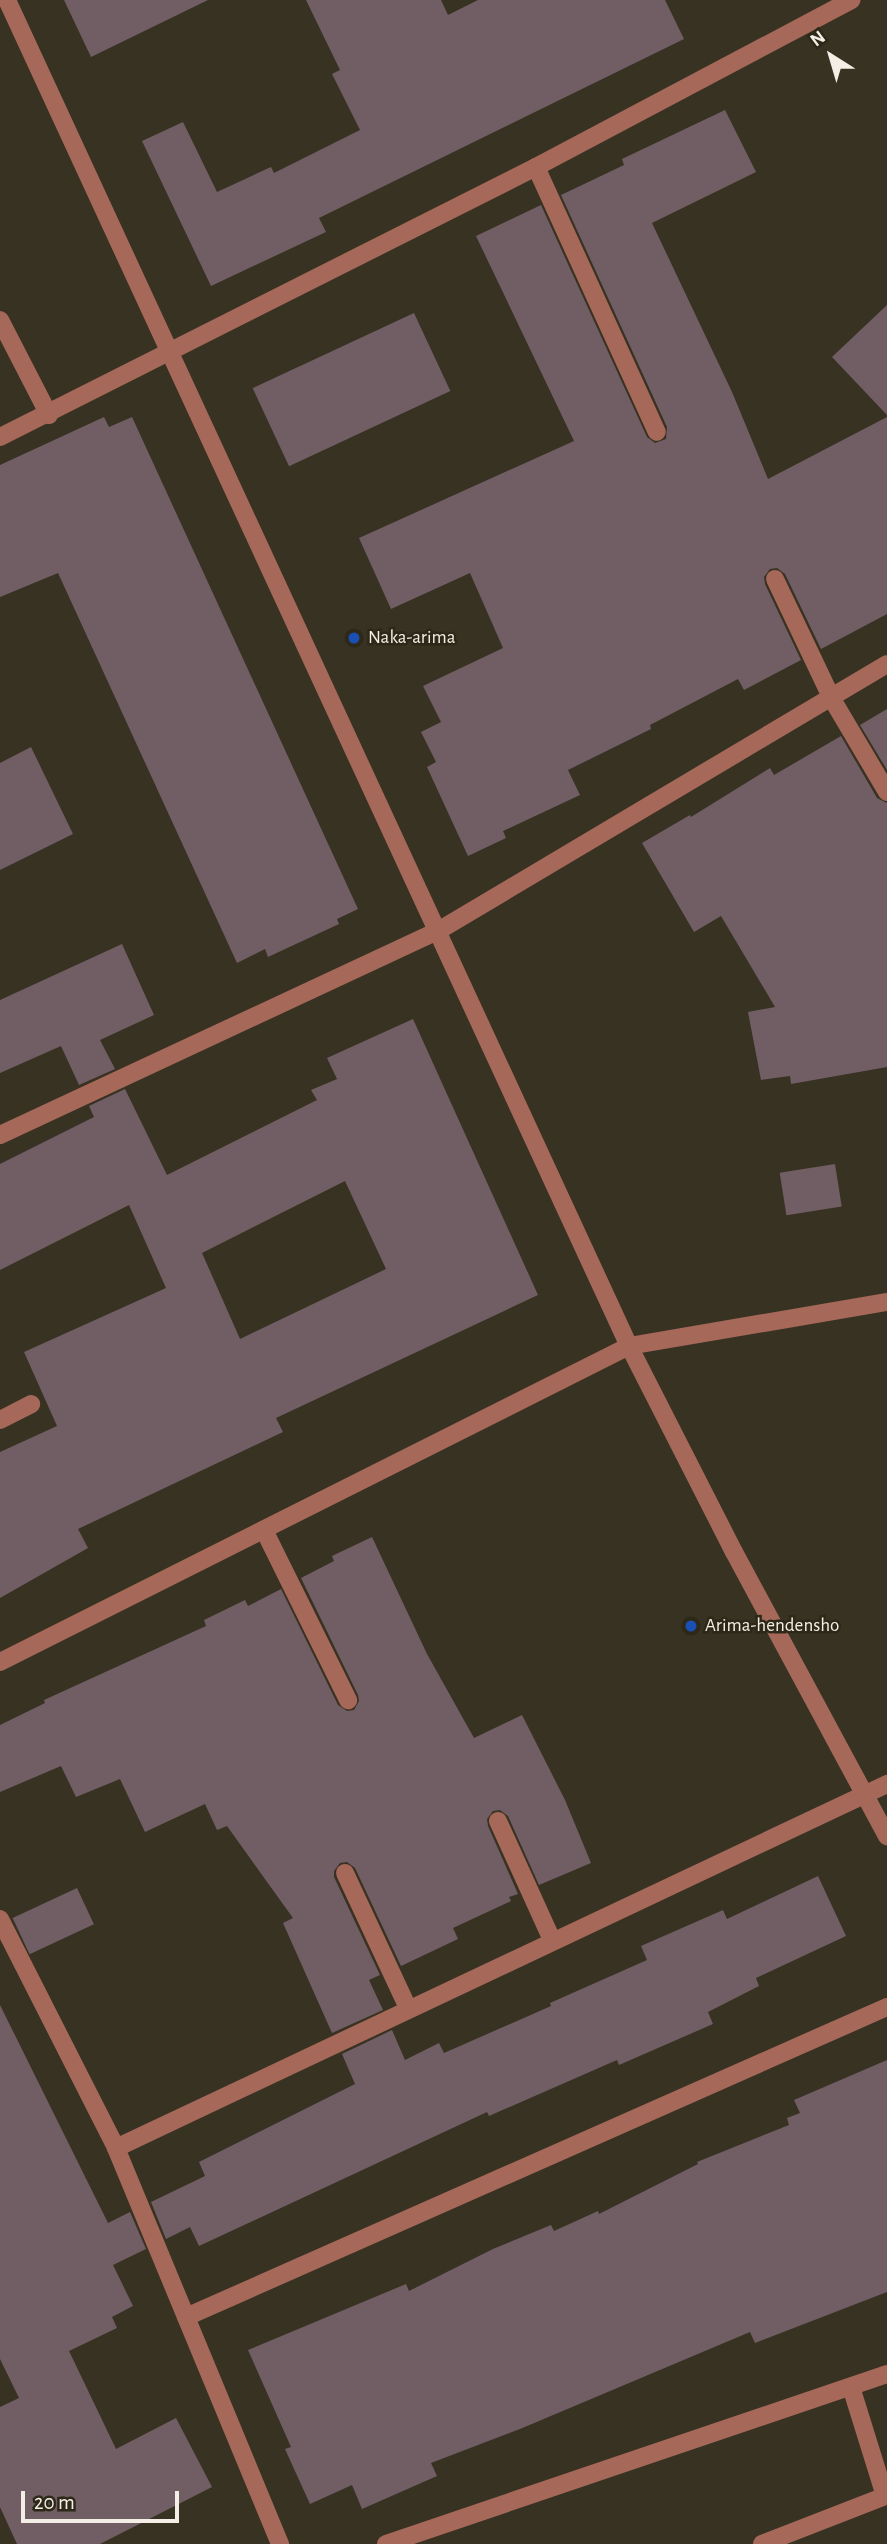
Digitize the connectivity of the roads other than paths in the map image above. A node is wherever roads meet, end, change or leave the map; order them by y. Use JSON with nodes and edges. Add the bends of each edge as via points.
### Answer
{"nodes":[{"id":1,"x":7,"y":0,"type":"edge"},
{"id":2,"x":851,"y":0,"type":"edge"},
{"id":3,"x":536,"y":167,"type":"junction"},
{"id":4,"x":0,"y":320,"type":"edge"},
{"id":5,"x":168,"y":353,"type":"junction"},
{"id":6,"x":49,"y":415,"type":"junction"},
{"id":7,"x":657,"y":432,"type":"dead end"},
{"id":8,"x":0,"y":437,"type":"edge"},
{"id":9,"x":775,"y":579,"type":"dead end"},
{"id":10,"x":887,"y":664,"type":"edge"},
{"id":11,"x":832,"y":699,"type":"junction"},
{"id":12,"x":887,"y":792,"type":"edge"},
{"id":13,"x":438,"y":931,"type":"junction"},
{"id":14,"x":0,"y":1135,"type":"edge"},
{"id":15,"x":887,"y":1302,"type":"edge"},
{"id":16,"x":629,"y":1346,"type":"junction"},
{"id":17,"x":31,"y":1404,"type":"dead end"},
{"id":18,"x":0,"y":1420,"type":"edge"},
{"id":19,"x":264,"y":1530,"type":"junction"},
{"id":20,"x":0,"y":1662,"type":"edge"},
{"id":21,"x":348,"y":1700,"type":"dead end"},
{"id":22,"x":887,"y":1784,"type":"edge"},
{"id":23,"x":864,"y":1796,"type":"junction"},
{"id":24,"x":498,"y":1821,"type":"dead end"},
{"id":25,"x":887,"y":1836,"type":"edge"},
{"id":26,"x":345,"y":1874,"type":"dead end"},
{"id":27,"x":0,"y":1919,"type":"edge"},
{"id":28,"x":552,"y":1940,"type":"junction"},
{"id":29,"x":887,"y":2007,"type":"edge"},
{"id":30,"x":408,"y":2008,"type":"junction"},
{"id":31,"x":116,"y":2148,"type":"junction"},
{"id":32,"x":186,"y":2316,"type":"junction"},
{"id":33,"x":887,"y":2374,"type":"edge"},
{"id":34,"x":851,"y":2387,"type":"junction"},
{"id":35,"x":280,"y":2544,"type":"edge"},
{"id":36,"x":386,"y":2544,"type":"edge"},
{"id":37,"x":762,"y":2544,"type":"edge"}],
"edges":[{"from":1,"to":5,"type":"street"},
{"from":2,"to":3,"type":"street"},
{"from":3,"to":5,"type":"street"},
{"from":3,"to":7,"type":"street"},
{"from":4,"to":6,"type":"street"},
{"from":5,"to":6,"type":"street"},
{"from":5,"to":13,"type":"street"},
{"from":6,"to":8,"type":"street"},
{"from":9,"to":11,"type":"street"},
{"from":10,"to":11,"type":"street"},
{"from":11,"to":12,"type":"street"},
{"from":11,"to":13,"type":"street"},
{"from":13,"to":14,"type":"street"},
{"from":13,"to":16,"type":"street"},
{"from":15,"to":16,"type":"street"},
{"from":16,"to":19,"type":"street"},
{"from":16,"to":23,"type":"street"},
{"from":17,"to":18,"type":"street"},
{"from":19,"to":20,"type":"street"},
{"from":19,"to":21,"type":"street"},
{"from":22,"to":23,"type":"street"},
{"from":23,"to":25,"type":"street"},
{"from":23,"to":28,"type":"street"},
{"from":24,"to":28,"type":"street"},
{"from":26,"to":30,"type":"street"},
{"from":27,"to":31,"type":"street"},
{"from":28,"to":30,"type":"street"},
{"from":29,"to":32,"type":"street"},
{"from":30,"to":31,"type":"street"},
{"from":31,"to":32,"type":"street"},
{"from":32,"to":35,"type":"street"},
{"from":33,"to":34,"type":"street"},
{"from":34,"to":36,"type":"street"},
{"from":34,"to":37,"type":"street","via":[[885,2496]]}]}
